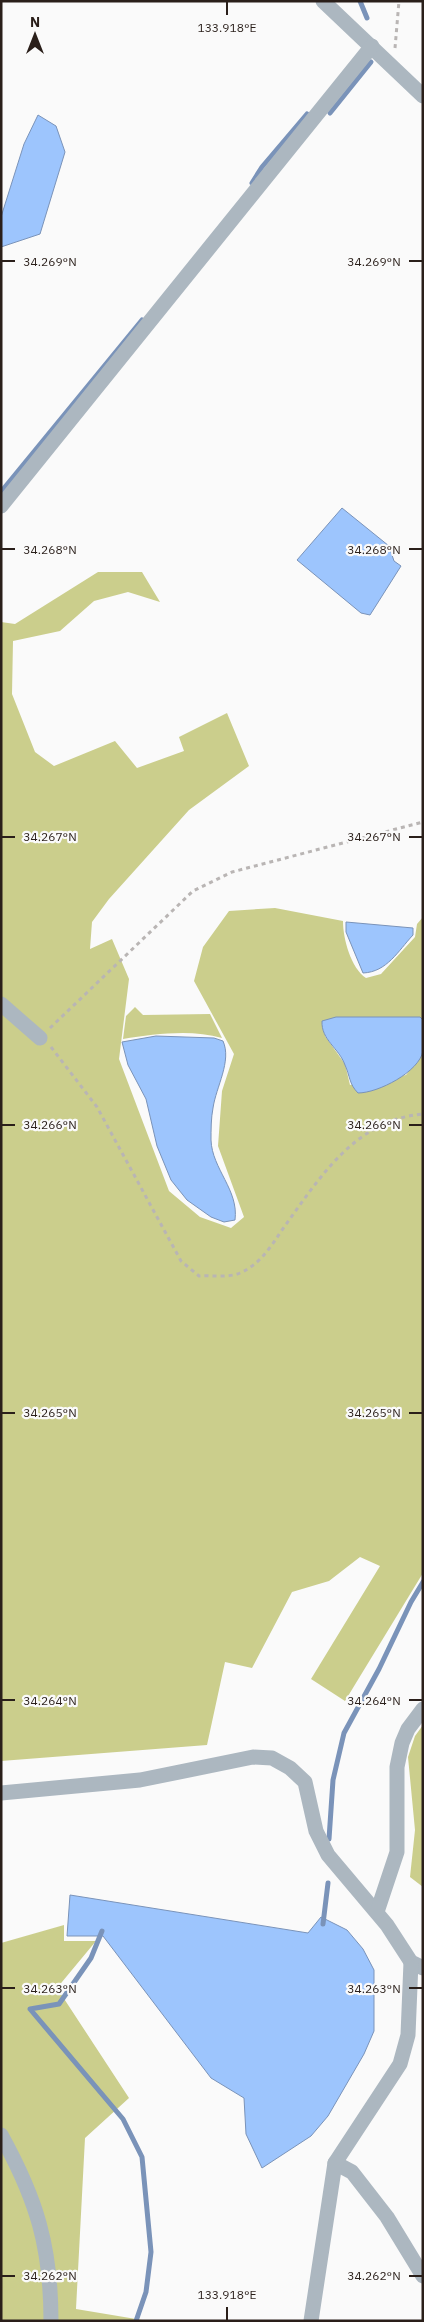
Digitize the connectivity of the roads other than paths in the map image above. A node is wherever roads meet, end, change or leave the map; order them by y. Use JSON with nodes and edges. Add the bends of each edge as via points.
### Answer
{"nodes":[{"id":1,"x":323,"y":1,"type":"edge"},
{"id":2,"x":372,"y":46,"type":"junction"},
{"id":3,"x":423,"y":96,"type":"edge"},
{"id":4,"x":1,"y":506,"type":"edge"},
{"id":5,"x":1,"y":1004,"type":"edge"},
{"id":6,"x":40,"y":1038,"type":"road end"},
{"id":7,"x":423,"y":1709,"type":"edge"},
{"id":8,"x":1,"y":1793,"type":"edge"},
{"id":9,"x":377,"y":1912,"type":"junction"},
{"id":10,"x":417,"y":1965,"type":"edge"},
{"id":11,"x":1,"y":2135,"type":"edge"},
{"id":12,"x":336,"y":2163,"type":"junction"},
{"id":13,"x":423,"y":2276,"type":"edge"},
{"id":14,"x":51,"y":2321,"type":"edge"},
{"id":15,"x":311,"y":2321,"type":"edge"}],
"edges":[{"from":1,"to":2,"type":"street"},
{"from":2,"to":3,"type":"street"},
{"from":2,"to":4,"type":"street"},
{"from":5,"to":6,"type":"street"},
{"from":7,"to":9,"type":"street","via":[[402,1743],[397,1768],[397,1852]]},
{"from":8,"to":9,"type":"street","via":[[140,1780],[253,1757],[272,1758],[305,1782],[316,1831],[328,1855]]},
{"from":9,"to":10,"type":"street"},
{"from":10,"to":12,"type":"street","via":[[408,2035],[400,2064]]},
{"from":11,"to":14,"type":"street","via":[[23,2175],[41,2224],[51,2288]]},
{"from":12,"to":13,"type":"street","via":[[352,2172],[387,2217]]},
{"from":12,"to":15,"type":"street"}]}
